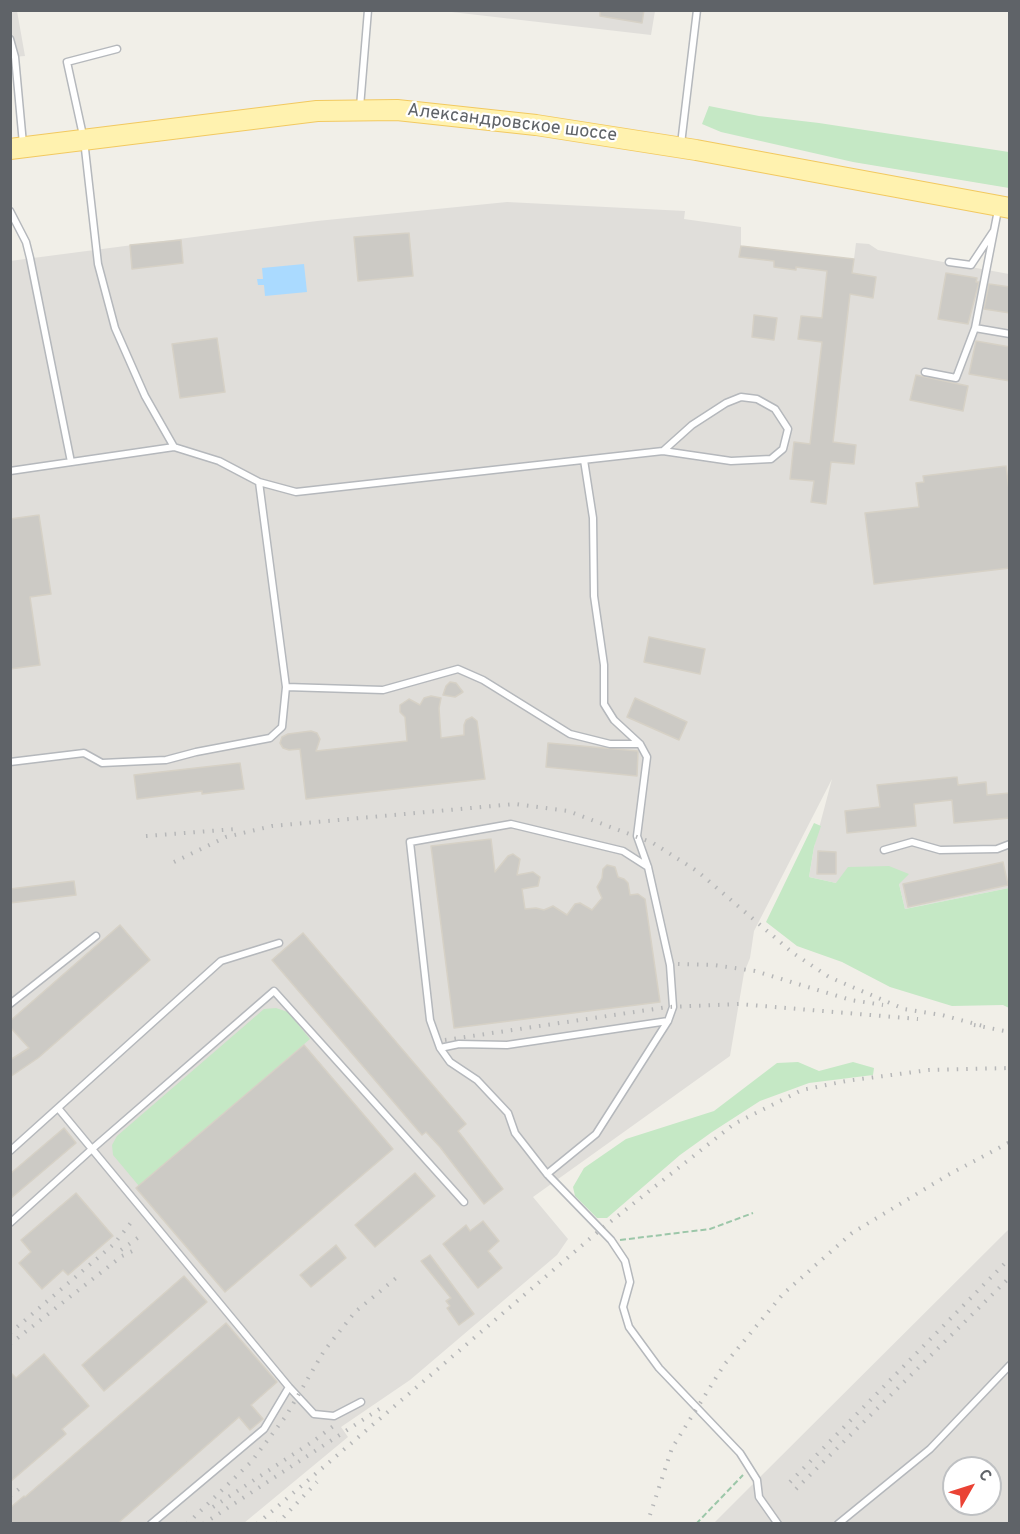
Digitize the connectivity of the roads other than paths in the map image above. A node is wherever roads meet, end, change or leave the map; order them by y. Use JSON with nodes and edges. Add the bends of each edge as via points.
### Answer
{"nodes":[{"id":1,"x":368,"y":10,"type":"edge"},
{"id":2,"x":697,"y":10,"type":"edge"},
{"id":3,"x":10,"y":39,"type":"edge"},
{"id":4,"x":117,"y":49,"type":"dead end"},
{"id":5,"x":360,"y":110,"type":"junction"},
{"id":6,"x":84,"y":140,"type":"junction"},
{"id":7,"x":17,"y":148,"type":"edge"},
{"id":8,"x":680,"y":148,"type":"junction"},
{"id":9,"x":1004,"y":207,"type":"edge"},
{"id":10,"x":10,"y":211,"type":"edge"},
{"id":11,"x":995,"y":229,"type":"junction"},
{"id":12,"x":949,"y":262,"type":"dead end"},
{"id":13,"x":975,"y":328,"type":"junction"},
{"id":14,"x":1010,"y":334,"type":"edge"},
{"id":15,"x":926,"y":372,"type":"dead end"},
{"id":16,"x":174,"y":447,"type":"junction"},
{"id":17,"x":663,"y":452,"type":"junction"},
{"id":18,"x":584,"y":460,"type":"junction"},
{"id":19,"x":71,"y":462,"type":"junction"},
{"id":20,"x":10,"y":471,"type":"edge"},
{"id":21,"x":259,"y":482,"type":"junction"},
{"id":22,"x":285,"y":687,"type":"junction"},
{"id":23,"x":640,"y":744,"type":"junction"},
{"id":24,"x":10,"y":762,"type":"edge"},
{"id":25,"x":1010,"y":844,"type":"edge"},
{"id":26,"x":884,"y":850,"type":"dead end"},
{"id":27,"x":648,"y":867,"type":"junction"},
{"id":28,"x":96,"y":936,"type":"dead end"},
{"id":29,"x":279,"y":943,"type":"dead end"},
{"id":30,"x":10,"y":1004,"type":"edge"},
{"id":31,"x":668,"y":1021,"type":"junction"},
{"id":32,"x":440,"y":1048,"type":"junction"},
{"id":33,"x":58,"y":1108,"type":"junction"},
{"id":34,"x":92,"y":1149,"type":"junction"},
{"id":35,"x":10,"y":1151,"type":"edge"},
{"id":36,"x":548,"y":1174,"type":"junction"},
{"id":37,"x":464,"y":1202,"type":"dead end"},
{"id":38,"x":10,"y":1223,"type":"edge"},
{"id":39,"x":1010,"y":1365,"type":"edge"},
{"id":40,"x":289,"y":1387,"type":"junction"},
{"id":41,"x":361,"y":1402,"type":"dead end"},
{"id":42,"x":152,"y":1524,"type":"edge"},
{"id":43,"x":778,"y":1524,"type":"edge"},
{"id":44,"x":838,"y":1524,"type":"edge"}],
"edges":[{"from":1,"to":5,"type":"lane"},
{"from":2,"to":8,"type":"lane"},
{"from":3,"to":7,"type":"lane","via":[[15,57]]},
{"from":4,"to":6,"type":"lane","via":[[67,62]]},
{"from":5,"to":6,"type":"main road","name":"Александровское шоссе","via":[[307,112]]},
{"from":5,"to":8,"type":"main road","name":"Александровское шоссе","via":[[397,110],[525,124]]},
{"from":6,"to":7,"type":"main road","name":"Александровское шоссе"},
{"from":6,"to":16,"type":"lane","via":[[98,264],[115,328],[145,396]]},
{"from":8,"to":9,"type":"main road","name":"Александровское шоссе"},
{"from":9,"to":11,"type":"lane"},
{"from":10,"to":19,"type":"lane","via":[[28,250]]},
{"from":11,"to":12,"type":"lane","via":[[970,266]]},
{"from":11,"to":13,"type":"lane"},
{"from":13,"to":14,"type":"lane"},
{"from":13,"to":15,"type":"lane","via":[[956,378]]},
{"from":16,"to":19,"type":"lane"},
{"from":16,"to":21,"type":"lane","via":[[219,461]]},
{"from":17,"to":17,"type":"lane","via":[[692,425],[741,398],[757,399],[775,408],[788,429],[783,449],[771,459],[731,461]]},
{"from":17,"to":18,"type":"lane"},
{"from":18,"to":21,"type":"lane","via":[[297,492]]},
{"from":18,"to":23,"type":"lane","via":[[594,518],[594,596],[604,665],[604,704],[614,720]]},
{"from":19,"to":20,"type":"lane"},
{"from":21,"to":22,"type":"lane"},
{"from":22,"to":23,"type":"lane","via":[[383,690],[458,669],[483,680],[570,734],[610,744]]},
{"from":22,"to":24,"type":"lane","via":[[282,726],[270,738],[166,760],[102,763],[84,753]]},
{"from":23,"to":27,"type":"lane","via":[[647,757],[637,836]]},
{"from":25,"to":26,"type":"lane","via":[[997,849],[940,850],[912,842]]},
{"from":27,"to":31,"type":"lane","via":[[670,965],[673,1007]]},
{"from":27,"to":32,"type":"lane","via":[[623,851],[511,824],[410,842],[430,1020]]},
{"from":28,"to":30,"type":"lane"},
{"from":29,"to":33,"type":"lane","via":[[221,961]]},
{"from":31,"to":32,"type":"lane","via":[[507,1045],[459,1044]]},
{"from":31,"to":36,"type":"lane","via":[[596,1134]]},
{"from":32,"to":36,"type":"lane","via":[[450,1062],[477,1080],[508,1113],[515,1133]]},
{"from":33,"to":34,"type":"lane"},
{"from":33,"to":35,"type":"lane"},
{"from":34,"to":37,"type":"lane","via":[[274,991]]},
{"from":34,"to":38,"type":"lane"},
{"from":34,"to":40,"type":"lane"},
{"from":36,"to":43,"type":"lane","via":[[611,1240],[625,1261],[630,1282],[623,1307],[629,1327],[659,1368],[740,1453],[756,1480],[759,1497]]},
{"from":39,"to":44,"type":"lane","via":[[930,1449]]},
{"from":40,"to":41,"type":"lane","via":[[314,1414],[334,1416]]},
{"from":40,"to":42,"type":"lane","via":[[264,1429]]}]}
